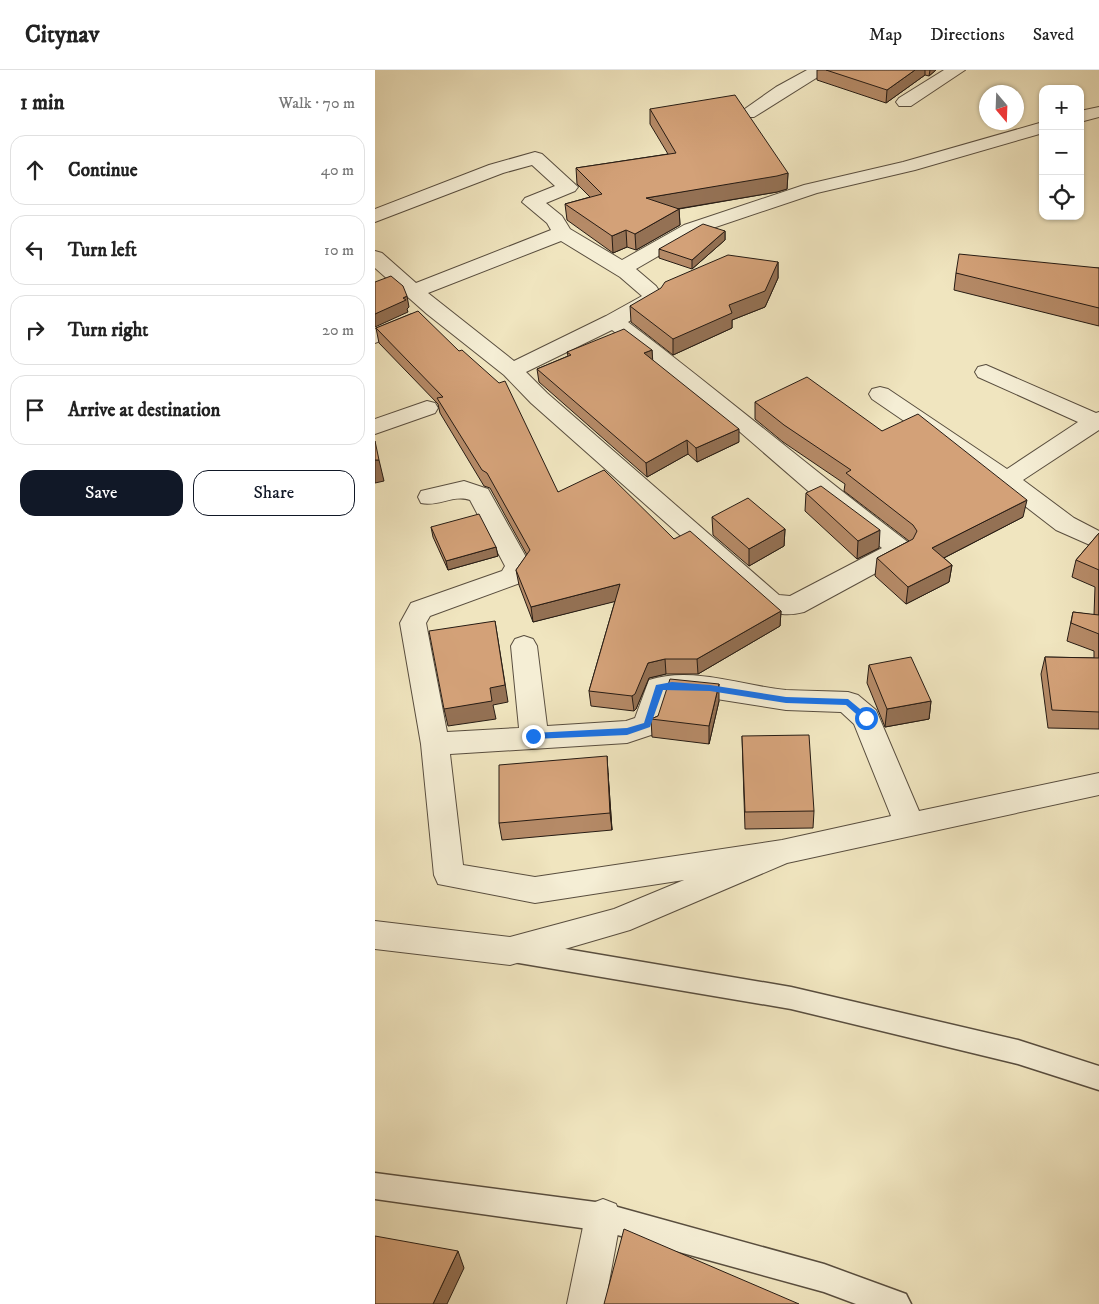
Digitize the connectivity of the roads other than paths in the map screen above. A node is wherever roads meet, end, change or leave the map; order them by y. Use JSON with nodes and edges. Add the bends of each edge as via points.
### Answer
{"nodes":[{"id":1,"x":821,"y":70,"type":"edge"},
{"id":2,"x":956,"y":70,"type":"edge"},
{"id":3,"x":905,"y":102,"type":"dead end"},
{"id":4,"x":1099,"y":112,"type":"edge"},
{"id":5,"x":747,"y":114,"type":"edge"},
{"id":6,"x":1084,"y":116,"type":"edge"},
{"id":7,"x":1039,"y":128,"type":"edge"},
{"id":8,"x":375,"y":216,"type":"edge"},
{"id":9,"x":562,"y":234,"type":"junction"},
{"id":10,"x":375,"y":257,"type":"edge"},
{"id":11,"x":621,"y":269,"type":"junction"},
{"id":12,"x":415,"y":291,"type":"junction"},
{"id":13,"x":434,"y":310,"type":"junction"},
{"id":14,"x":614,"y":321,"type":"junction"},
{"id":15,"x":375,"y":337,"type":"edge"},
{"id":16,"x":511,"y":370,"type":"junction"},
{"id":17,"x":986,"y":372,"type":"dead end"},
{"id":18,"x":880,"y":394,"type":"dead end"},
{"id":19,"x":427,"y":408,"type":"dead end"},
{"id":20,"x":1098,"y":421,"type":"edge"},
{"id":21,"x":375,"y":427,"type":"edge"},
{"id":22,"x":1007,"y":480,"type":"junction"},
{"id":23,"x":430,"y":497,"type":"dead end"},
{"id":24,"x":1099,"y":541,"type":"edge"},
{"id":25,"x":524,"y":646,"type":"dead end"},
{"id":26,"x":533,"y":736,"type":"junction"},
{"id":27,"x":435,"y":744,"type":"junction"},
{"id":28,"x":1099,"y":784,"type":"edge"},
{"id":29,"x":909,"y":826,"type":"junction"},
{"id":30,"x":782,"y":852,"type":"junction"},
{"id":31,"x":375,"y":935,"type":"edge"},
{"id":32,"x":510,"y":951,"type":"junction"},
{"id":33,"x":1099,"y":1078,"type":"edge"},
{"id":34,"x":375,"y":1186,"type":"edge"},
{"id":35,"x":603,"y":1217,"type":"junction"},
{"id":36,"x":586,"y":1304,"type":"edge"},
{"id":37,"x":896,"y":1304,"type":"edge"}],
"edges":[{"from":1,"to":5,"type":"street"},
{"from":2,"to":3,"type":"street"},
{"from":4,"to":6,"type":"street"},
{"from":7,"to":11,"type":"street","via":[[908,166],[811,189],[718,220],[691,230]]},
{"from":8,"to":9,"type":"street","via":[[496,169],[535,158],[568,187],[532,202],[555,220]]},
{"from":9,"to":11,"type":"street"},
{"from":9,"to":12,"type":"street"},
{"from":10,"to":12,"type":"street"},
{"from":11,"to":14,"type":"street","via":[[652,291],[654,298]]},
{"from":12,"to":13,"type":"street"},
{"from":13,"to":15,"type":"street"},
{"from":13,"to":16,"type":"street"},
{"from":14,"to":16,"type":"street"},
{"from":14,"to":16,"type":"street","via":[[718,401],[824,492],[901,549],[795,605],[781,606],[770,601]]},
{"from":17,"to":20,"type":"street"},
{"from":18,"to":22,"type":"street"},
{"from":19,"to":21,"type":"street"},
{"from":20,"to":22,"type":"street"},
{"from":22,"to":24,"type":"street","via":[[1065,524]]},
{"from":23,"to":27,"type":"street","via":[[464,488],[479,495],[518,566],[511,576],[420,610],[413,623]]},
{"from":25,"to":26,"type":"street"},
{"from":26,"to":27,"type":"street"},
{"from":26,"to":29,"type":"street","via":[[627,732],[647,725],[659,687],[710,688],[786,700],[848,702],[866,718]]},
{"from":27,"to":30,"type":"street","via":[[449,876],[535,890]]},
{"from":28,"to":29,"type":"street"},
{"from":29,"to":30,"type":"street"},
{"from":30,"to":32,"type":"street","via":[[619,921]]},
{"from":31,"to":32,"type":"street"},
{"from":32,"to":33,"type":"lane","via":[[791,998],[1018,1052]]},
{"from":34,"to":35,"type":"lane"},
{"from":35,"to":36,"type":"street"},
{"from":35,"to":37,"type":"lane","via":[[824,1278]]}]}
